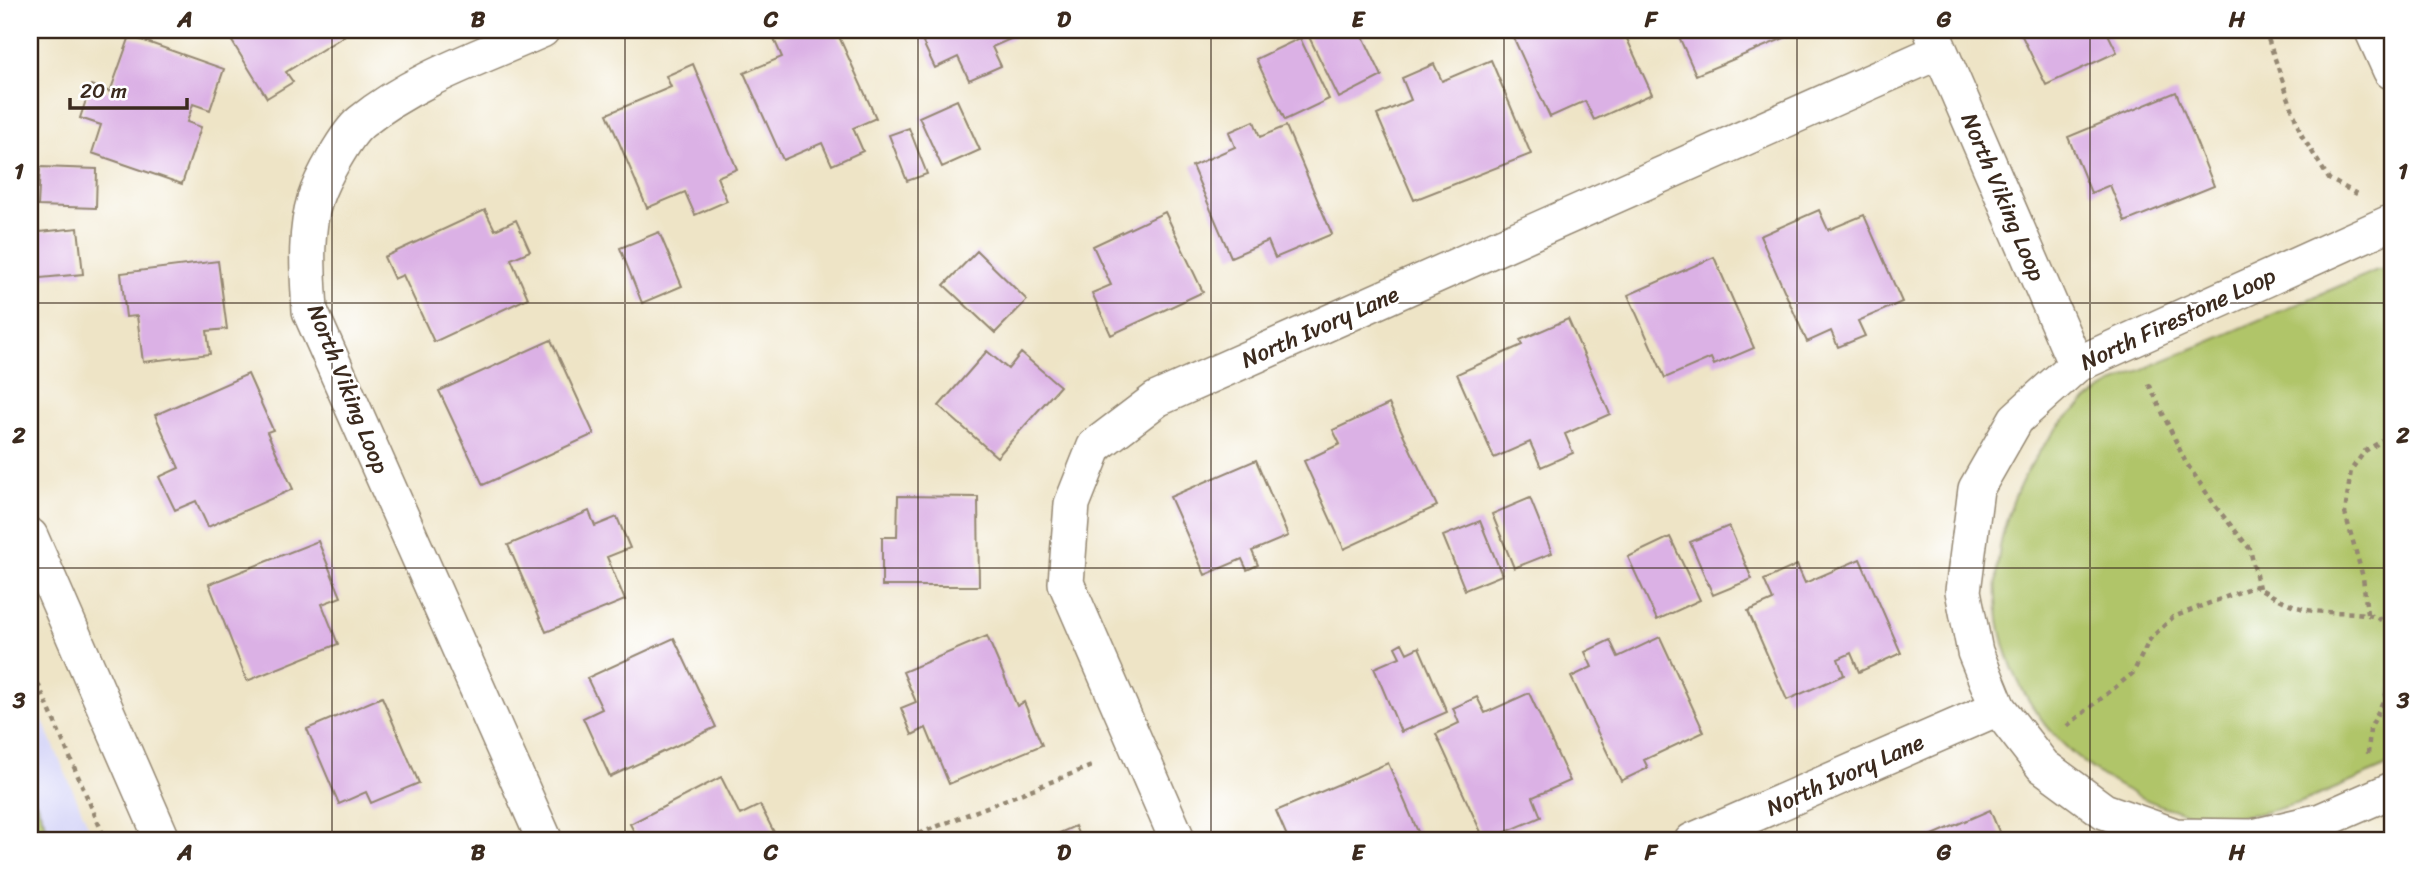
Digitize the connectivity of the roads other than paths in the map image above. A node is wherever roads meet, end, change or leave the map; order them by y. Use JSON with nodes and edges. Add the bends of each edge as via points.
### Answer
{"nodes":[{"id":1,"x":542,"y":30,"type":"edge"},
{"id":2,"x":2374,"y":30,"type":"edge"},
{"id":3,"x":1936,"y":40,"type":"edge"},
{"id":4,"x":2392,"y":70,"type":"edge"},
{"id":5,"x":2392,"y":222,"type":"edge"},
{"id":6,"x":2076,"y":365,"type":"junction"},
{"id":7,"x":30,"y":536,"type":"edge"},
{"id":8,"x":1998,"y":708,"type":"junction"},
{"id":9,"x":2392,"y":790,"type":"edge"},
{"id":10,"x":2285,"y":836,"type":"edge"},
{"id":11,"x":163,"y":841,"type":"edge"},
{"id":12,"x":545,"y":841,"type":"edge"},
{"id":13,"x":1178,"y":841,"type":"edge"},
{"id":14,"x":1692,"y":841,"type":"edge"}],
"edges":[{"from":1,"to":12,"type":"street","name":"North Viking Loop","via":[[424,82],[359,123],[315,200],[307,257],[310,311]]},
{"from":2,"to":4,"type":"street"},
{"from":3,"to":6,"type":"street","name":"North Viking Loop"},
{"from":3,"to":13,"type":"street","name":"North Ivory Lane","via":[[1157,399],[1095,446],[1072,504],[1066,583]]},
{"from":5,"to":6,"type":"street","name":"North Firestone Loop"},
{"from":6,"to":8,"type":"street","name":"North Firestone Loop","via":[[2016,419],[1976,489],[1963,592],[1975,652]]},
{"from":7,"to":11,"type":"street"},
{"from":8,"to":10,"type":"street","name":"North Firestone Loop","via":[[2043,766],[2104,811],[2175,836]]},
{"from":8,"to":14,"type":"street","name":"North Ivory Lane"},
{"from":9,"to":10,"type":"street","name":"North Firestone Loop"}]}
